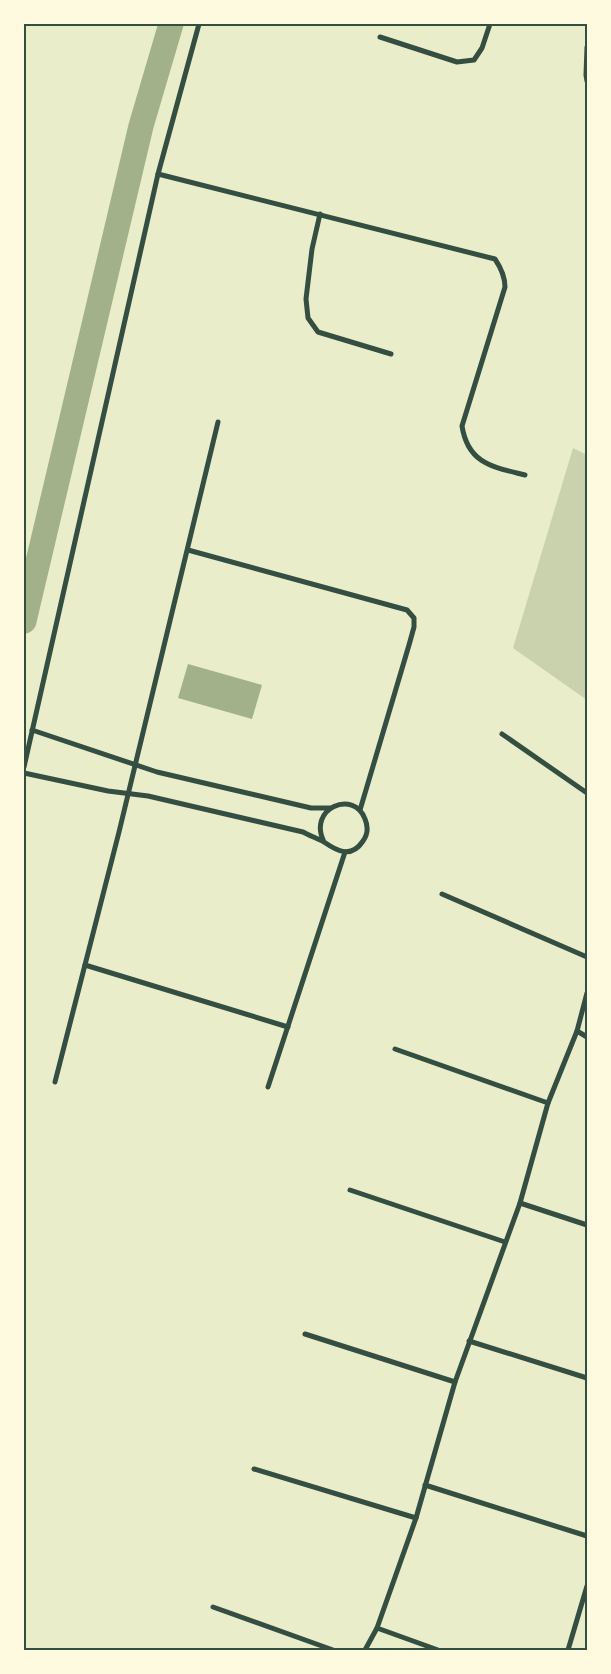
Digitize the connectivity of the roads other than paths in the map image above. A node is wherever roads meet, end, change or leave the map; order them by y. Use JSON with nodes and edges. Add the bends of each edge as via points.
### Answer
{"nodes":[{"id":1,"x":199,"y":24,"type":"edge"},
{"id":2,"x":490,"y":24,"type":"edge"},
{"id":3,"x":380,"y":37,"type":"dead end"},
{"id":4,"x":587,"y":47,"type":"edge"},
{"id":5,"x":587,"y":81,"type":"edge"},
{"id":6,"x":158,"y":174,"type":"junction"},
{"id":7,"x":320,"y":214,"type":"junction"},
{"id":8,"x":391,"y":354,"type":"dead end"},
{"id":9,"x":218,"y":422,"type":"dead end"},
{"id":10,"x":525,"y":475,"type":"dead end"},
{"id":11,"x":188,"y":550,"type":"junction"},
{"id":12,"x":32,"y":730,"type":"junction"},
{"id":13,"x":502,"y":734,"type":"dead end"},
{"id":14,"x":136,"y":764,"type":"junction"},
{"id":15,"x":24,"y":767,"type":"edge"},
{"id":16,"x":24,"y":773,"type":"edge"},
{"id":17,"x":587,"y":793,"type":"edge"},
{"id":18,"x":129,"y":794,"type":"junction"},
{"id":19,"x":330,"y":808,"type":"junction"},
{"id":20,"x":360,"y":810,"type":"junction"},
{"id":21,"x":324,"y":842,"type":"junction"},
{"id":22,"x":345,"y":852,"type":"junction"},
{"id":23,"x":442,"y":894,"type":"dead end"},
{"id":24,"x":587,"y":957,"type":"edge"},
{"id":25,"x":85,"y":965,"type":"junction"},
{"id":26,"x":587,"y":993,"type":"edge"},
{"id":27,"x":288,"y":1027,"type":"junction"},
{"id":28,"x":577,"y":1031,"type":"junction"},
{"id":29,"x":587,"y":1037,"type":"edge"},
{"id":30,"x":395,"y":1050,"type":"dead end"},
{"id":31,"x":55,"y":1082,"type":"dead end"},
{"id":32,"x":268,"y":1087,"type":"dead end"},
{"id":33,"x":548,"y":1103,"type":"junction"},
{"id":34,"x":350,"y":1190,"type":"dead end"},
{"id":35,"x":520,"y":1203,"type":"junction"},
{"id":36,"x":587,"y":1225,"type":"edge"},
{"id":37,"x":505,"y":1242,"type":"junction"},
{"id":38,"x":305,"y":1334,"type":"dead end"},
{"id":39,"x":469,"y":1341,"type":"junction"},
{"id":40,"x":587,"y":1378,"type":"edge"},
{"id":41,"x":455,"y":1382,"type":"junction"},
{"id":42,"x":254,"y":1469,"type":"dead end"},
{"id":43,"x":425,"y":1485,"type":"junction"},
{"id":44,"x":416,"y":1518,"type":"junction"},
{"id":45,"x":587,"y":1536,"type":"edge"},
{"id":46,"x":587,"y":1586,"type":"edge"},
{"id":47,"x":213,"y":1608,"type":"dead end"},
{"id":48,"x":377,"y":1628,"type":"junction"},
{"id":49,"x":333,"y":1650,"type":"edge"},
{"id":50,"x":365,"y":1650,"type":"edge"},
{"id":51,"x":438,"y":1650,"type":"edge"},
{"id":52,"x":568,"y":1650,"type":"edge"}],
"edges":[{"from":1,"to":6,"type":"street"},
{"from":2,"to":3,"type":"street","via":[[474,60],[456,62]]},
{"from":4,"to":5,"type":"street"},
{"from":6,"to":7,"type":"street"},
{"from":6,"to":12,"type":"street"},
{"from":7,"to":8,"type":"street","via":[[309,274],[308,318],[318,332]]},
{"from":7,"to":10,"type":"street","via":[[495,259],[504,274],[505,287],[462,426],[464,441],[473,454],[493,467]]},
{"from":9,"to":11,"type":"street"},
{"from":11,"to":14,"type":"street"},
{"from":11,"to":20,"type":"street","via":[[407,610],[414,618]]},
{"from":12,"to":14,"type":"street"},
{"from":12,"to":15,"type":"street"},
{"from":13,"to":17,"type":"street"},
{"from":14,"to":18,"type":"street"},
{"from":14,"to":19,"type":"street","via":[[157,772],[311,808]]},
{"from":16,"to":18,"type":"street"},
{"from":18,"to":21,"type":"street","via":[[303,832]]},
{"from":18,"to":25,"type":"street"},
{"from":19,"to":20,"type":"street","via":[[346,804]]},
{"from":19,"to":21,"type":"street","via":[[319,828]]},
{"from":20,"to":22,"type":"street","via":[[365,816],[367,832],[360,846]]},
{"from":21,"to":22,"type":"street","via":[[337,851]]},
{"from":22,"to":27,"type":"street"},
{"from":23,"to":24,"type":"street"},
{"from":25,"to":27,"type":"street"},
{"from":25,"to":31,"type":"street"},
{"from":26,"to":28,"type":"street"},
{"from":27,"to":32,"type":"street"},
{"from":28,"to":29,"type":"street"},
{"from":28,"to":33,"type":"street"},
{"from":30,"to":33,"type":"street"},
{"from":33,"to":35,"type":"street"},
{"from":34,"to":37,"type":"street"},
{"from":35,"to":36,"type":"street"},
{"from":35,"to":37,"type":"street"},
{"from":37,"to":39,"type":"street"},
{"from":38,"to":41,"type":"street"},
{"from":39,"to":40,"type":"street"},
{"from":39,"to":41,"type":"street"},
{"from":41,"to":43,"type":"street"},
{"from":42,"to":44,"type":"street"},
{"from":43,"to":44,"type":"street"},
{"from":43,"to":45,"type":"street"},
{"from":44,"to":48,"type":"street"},
{"from":46,"to":52,"type":"street"},
{"from":47,"to":49,"type":"street"},
{"from":48,"to":50,"type":"street"},
{"from":48,"to":51,"type":"street"}]}
